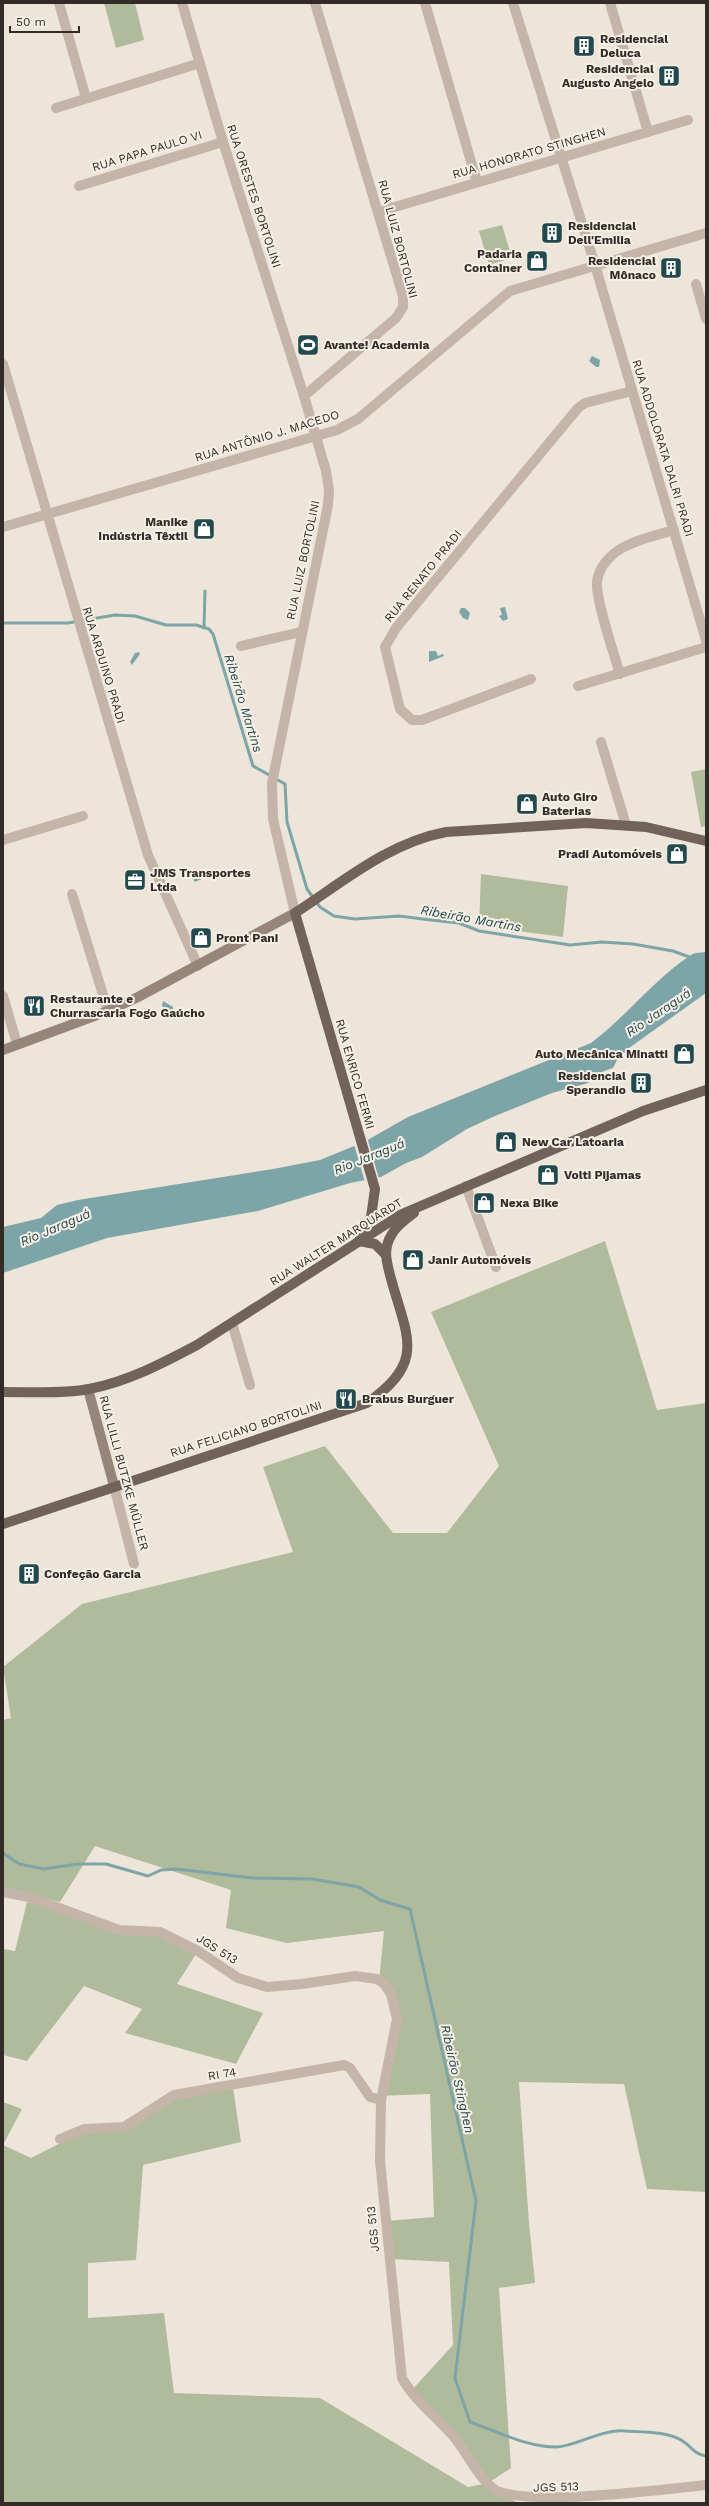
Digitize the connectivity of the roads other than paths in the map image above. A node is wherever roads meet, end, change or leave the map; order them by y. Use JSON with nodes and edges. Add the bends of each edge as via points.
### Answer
{"nodes":[{"id":1,"x":59,"y":3,"type":"edge"},
{"id":2,"x":182,"y":3,"type":"edge"},
{"id":3,"x":315,"y":3,"type":"edge"},
{"id":4,"x":425,"y":3,"type":"edge"},
{"id":5,"x":513,"y":3,"type":"edge"},
{"id":6,"x":610,"y":3,"type":"edge"},
{"id":7,"x":200,"y":63,"type":"junction"},
{"id":8,"x":86,"y":98,"type":"junction"},
{"id":9,"x":56,"y":108,"type":"dead end"},
{"id":10,"x":688,"y":120,"type":"dead end"},
{"id":11,"x":648,"y":132,"type":"junction"},
{"id":12,"x":223,"y":142,"type":"junction"},
{"id":13,"x":561,"y":158,"type":"junction"},
{"id":14,"x":477,"y":182,"type":"junction"},
{"id":15,"x":79,"y":186,"type":"dead end"},
{"id":16,"x":378,"y":212,"type":"junction"},
{"id":17,"x":706,"y":233,"type":"edge"},
{"id":18,"x":595,"y":265,"type":"junction"},
{"id":19,"x":696,"y":284,"type":"dead end"},
{"id":20,"x":706,"y":319,"type":"edge"},
{"id":21,"x":3,"y":364,"type":"edge"},
{"id":22,"x":632,"y":391,"type":"junction"},
{"id":23,"x":304,"y":396,"type":"junction"},
{"id":24,"x":316,"y":436,"type":"junction"},
{"id":25,"x":47,"y":514,"type":"junction"},
{"id":26,"x":3,"y":527,"type":"edge"},
{"id":27,"x":674,"y":530,"type":"junction"},
{"id":28,"x":301,"y":632,"type":"junction"},
{"id":29,"x":706,"y":640,"type":"edge"},
{"id":30,"x":241,"y":646,"type":"dead end"},
{"id":31,"x":706,"y":647,"type":"edge"},
{"id":32,"x":620,"y":674,"type":"junction"},
{"id":33,"x":531,"y":678,"type":"dead end"},
{"id":34,"x":578,"y":686,"type":"dead end"},
{"id":35,"x":602,"y":742,"type":"dead end"},
{"id":36,"x":83,"y":816,"type":"dead end"},
{"id":37,"x":626,"y":825,"type":"junction"},
{"id":38,"x":3,"y":840,"type":"edge"},
{"id":39,"x":706,"y":841,"type":"edge"},
{"id":40,"x":72,"y":894,"type":"dead end"},
{"id":41,"x":295,"y":913,"type":"junction"},
{"id":42,"x":198,"y":966,"type":"junction"},
{"id":43,"x":3,"y":996,"type":"edge"},
{"id":44,"x":108,"y":1011,"type":"junction"},
{"id":45,"x":17,"y":1044,"type":"junction"},
{"id":46,"x":3,"y":1050,"type":"edge"},
{"id":47,"x":706,"y":1090,"type":"edge"},
{"id":48,"x":466,"y":1186,"type":"junction"},
{"id":49,"x":423,"y":1205,"type":"junction"},
{"id":50,"x":359,"y":1241,"type":"junction"},
{"id":51,"x":385,"y":1254,"type":"junction"},
{"id":52,"x":496,"y":1267,"type":"dead end"},
{"id":53,"x":232,"y":1323,"type":"junction"},
{"id":54,"x":250,"y":1385,"type":"dead end"},
{"id":55,"x":88,"y":1389,"type":"junction"},
{"id":56,"x":3,"y":1392,"type":"edge"},
{"id":57,"x":114,"y":1486,"type":"junction"},
{"id":58,"x":3,"y":1524,"type":"edge"},
{"id":59,"x":134,"y":1564,"type":"dead end"},
{"id":60,"x":3,"y":1892,"type":"edge"},
{"id":61,"x":381,"y":2100,"type":"junction"},
{"id":62,"x":60,"y":2138,"type":"dead end"},
{"id":63,"x":706,"y":2485,"type":"edge"}],
"edges":[{"from":1,"to":8,"type":"street"},
{"from":2,"to":7,"type":"street","name":"RUA ORESTES BORTOLINI"},
{"from":3,"to":16,"type":"street","name":"RUA LUIZ BORTOLINI"},
{"from":4,"to":14,"type":"street"},
{"from":5,"to":13,"type":"street","name":"RUA ADDOLORATA DALRI PRADI"},
{"from":6,"to":11,"type":"street"},
{"from":7,"to":8,"type":"street"},
{"from":7,"to":12,"type":"street","name":"RUA ORESTES BORTOLINI"},
{"from":8,"to":9,"type":"street"},
{"from":10,"to":11,"type":"street","name":"RUA HONORATO STINGHEN"},
{"from":11,"to":13,"type":"street","name":"RUA HONORATO STINGHEN"},
{"from":12,"to":15,"type":"street","name":"RUA PAPA PAULO VI"},
{"from":12,"to":23,"type":"street","name":"RUA ORESTES BORTOLINI"},
{"from":13,"to":14,"type":"street","name":"RUA HONORATO STINGHEN"},
{"from":13,"to":18,"type":"street","name":"RUA ADDOLORATA DALRI PRADI"},
{"from":14,"to":16,"type":"street","name":"RUA HONORATO STINGHEN"},
{"from":16,"to":23,"type":"street","name":"RUA LUIZ BORTOLINI","via":[[403,296],[403,307],[396,318]]},
{"from":17,"to":18,"type":"street","name":"RUA ANTÔNIO J. MACEDO"},
{"from":18,"to":22,"type":"street","name":"RUA ADDOLORATA DALRI PRADI"},
{"from":18,"to":24,"type":"street","name":"RUA ANTÔNIO J. MACEDO","via":[[510,291],[358,419]]},
{"from":19,"to":20,"type":"street"},
{"from":21,"to":25,"type":"street","name":"RUA ARDUINO PRADI"},
{"from":22,"to":27,"type":"street","name":"RUA ADDOLORATA DALRI PRADI"},
{"from":22,"to":33,"type":"street","name":"RUA RENATO PRADI","via":[[585,403],[578,408],[396,628],[385,647],[400,709],[412,720],[422,720]]},
{"from":23,"to":24,"type":"street","name":"RUA LUIZ BORTOLINI"},
{"from":24,"to":25,"type":"street","name":"RUA ANTÔNIO J. MACEDO"},
{"from":24,"to":28,"type":"street","name":"RUA LUIZ BORTOLINI","via":[[330,490]]},
{"from":25,"to":26,"type":"street","name":"RUA ANTÔNIO J. MACEDO"},
{"from":25,"to":42,"type":"street","name":"RUA ARDUINO PRADI","via":[[148,855]]},
{"from":27,"to":29,"type":"street","name":"RUA ADDOLORATA DALRI PRADI"},
{"from":27,"to":32,"type":"street","via":[[636,541],[621,549],[608,559],[601,569],[597,591]]},
{"from":28,"to":30,"type":"street"},
{"from":28,"to":41,"type":"street","name":"RUA LUIZ BORTOLINI","via":[[272,783],[273,818]]},
{"from":31,"to":32,"type":"street"},
{"from":32,"to":34,"type":"street"},
{"from":35,"to":37,"type":"street"},
{"from":36,"to":38,"type":"street"},
{"from":37,"to":39,"type":"main road","via":[[667,831]]},
{"from":37,"to":41,"type":"main road","via":[[576,823],[452,832],[423,837],[402,844]]},
{"from":40,"to":44,"type":"street"},
{"from":41,"to":42,"type":"main road"},
{"from":41,"to":50,"type":"main road","name":"RUA ENRICO FERMI","via":[[374,1187],[373,1209]]},
{"from":42,"to":44,"type":"main road"},
{"from":43,"to":45,"type":"street"},
{"from":44,"to":45,"type":"main road"},
{"from":45,"to":46,"type":"main road"},
{"from":47,"to":48,"type":"main road","name":"RUA WALTER MARQUARDT","via":[[643,1111]]},
{"from":48,"to":49,"type":"main road","name":"RUA WALTER MARQUARDT"},
{"from":48,"to":52,"type":"street"},
{"from":49,"to":50,"type":"main road","name":"RUA WALTER MARQUARDT","via":[[393,1219]]},
{"from":49,"to":51,"type":"main road","via":[[395,1229]]},
{"from":50,"to":51,"type":"main road","via":[[375,1244]]},
{"from":50,"to":53,"type":"main road","name":"RUA WALTER MARQUARDT"},
{"from":51,"to":57,"type":"main road","name":"RUA FELICIANO BORTOLINI","via":[[408,1342],[408,1358],[399,1376],[387,1389],[367,1403]]},
{"from":53,"to":54,"type":"street"},
{"from":53,"to":55,"type":"main road","name":"RUA WALTER MARQUARDT","via":[[165,1362],[113,1383]]},
{"from":55,"to":56,"type":"main road","name":"RUA WALTER MARQUARDT"},
{"from":55,"to":57,"type":"main road","name":"RUA LILLI BUTZKE MÜLLER"},
{"from":57,"to":58,"type":"main road","name":"RUA FELICIANO BORTOLINI"},
{"from":57,"to":59,"type":"street","name":"RUA LILLI BUTZKE MÜLLER"},
{"from":60,"to":61,"type":"street","name":"JGS 513","via":[[29,1897],[119,1930],[160,1932],[171,1936],[238,1978],[267,1987],[355,1976],[377,1979],[391,1994],[397,2019]]},
{"from":61,"to":62,"type":"street","name":"RI 74","via":[[370,2097],[350,2068],[344,2065],[174,2095],[124,2127],[84,2129]]},
{"from":61,"to":63,"type":"street","name":"JGS 513","via":[[380,2161],[402,2378],[409,2390],[454,2438],[486,2481],[497,2491],[512,2498],[542,2502]]}]}
